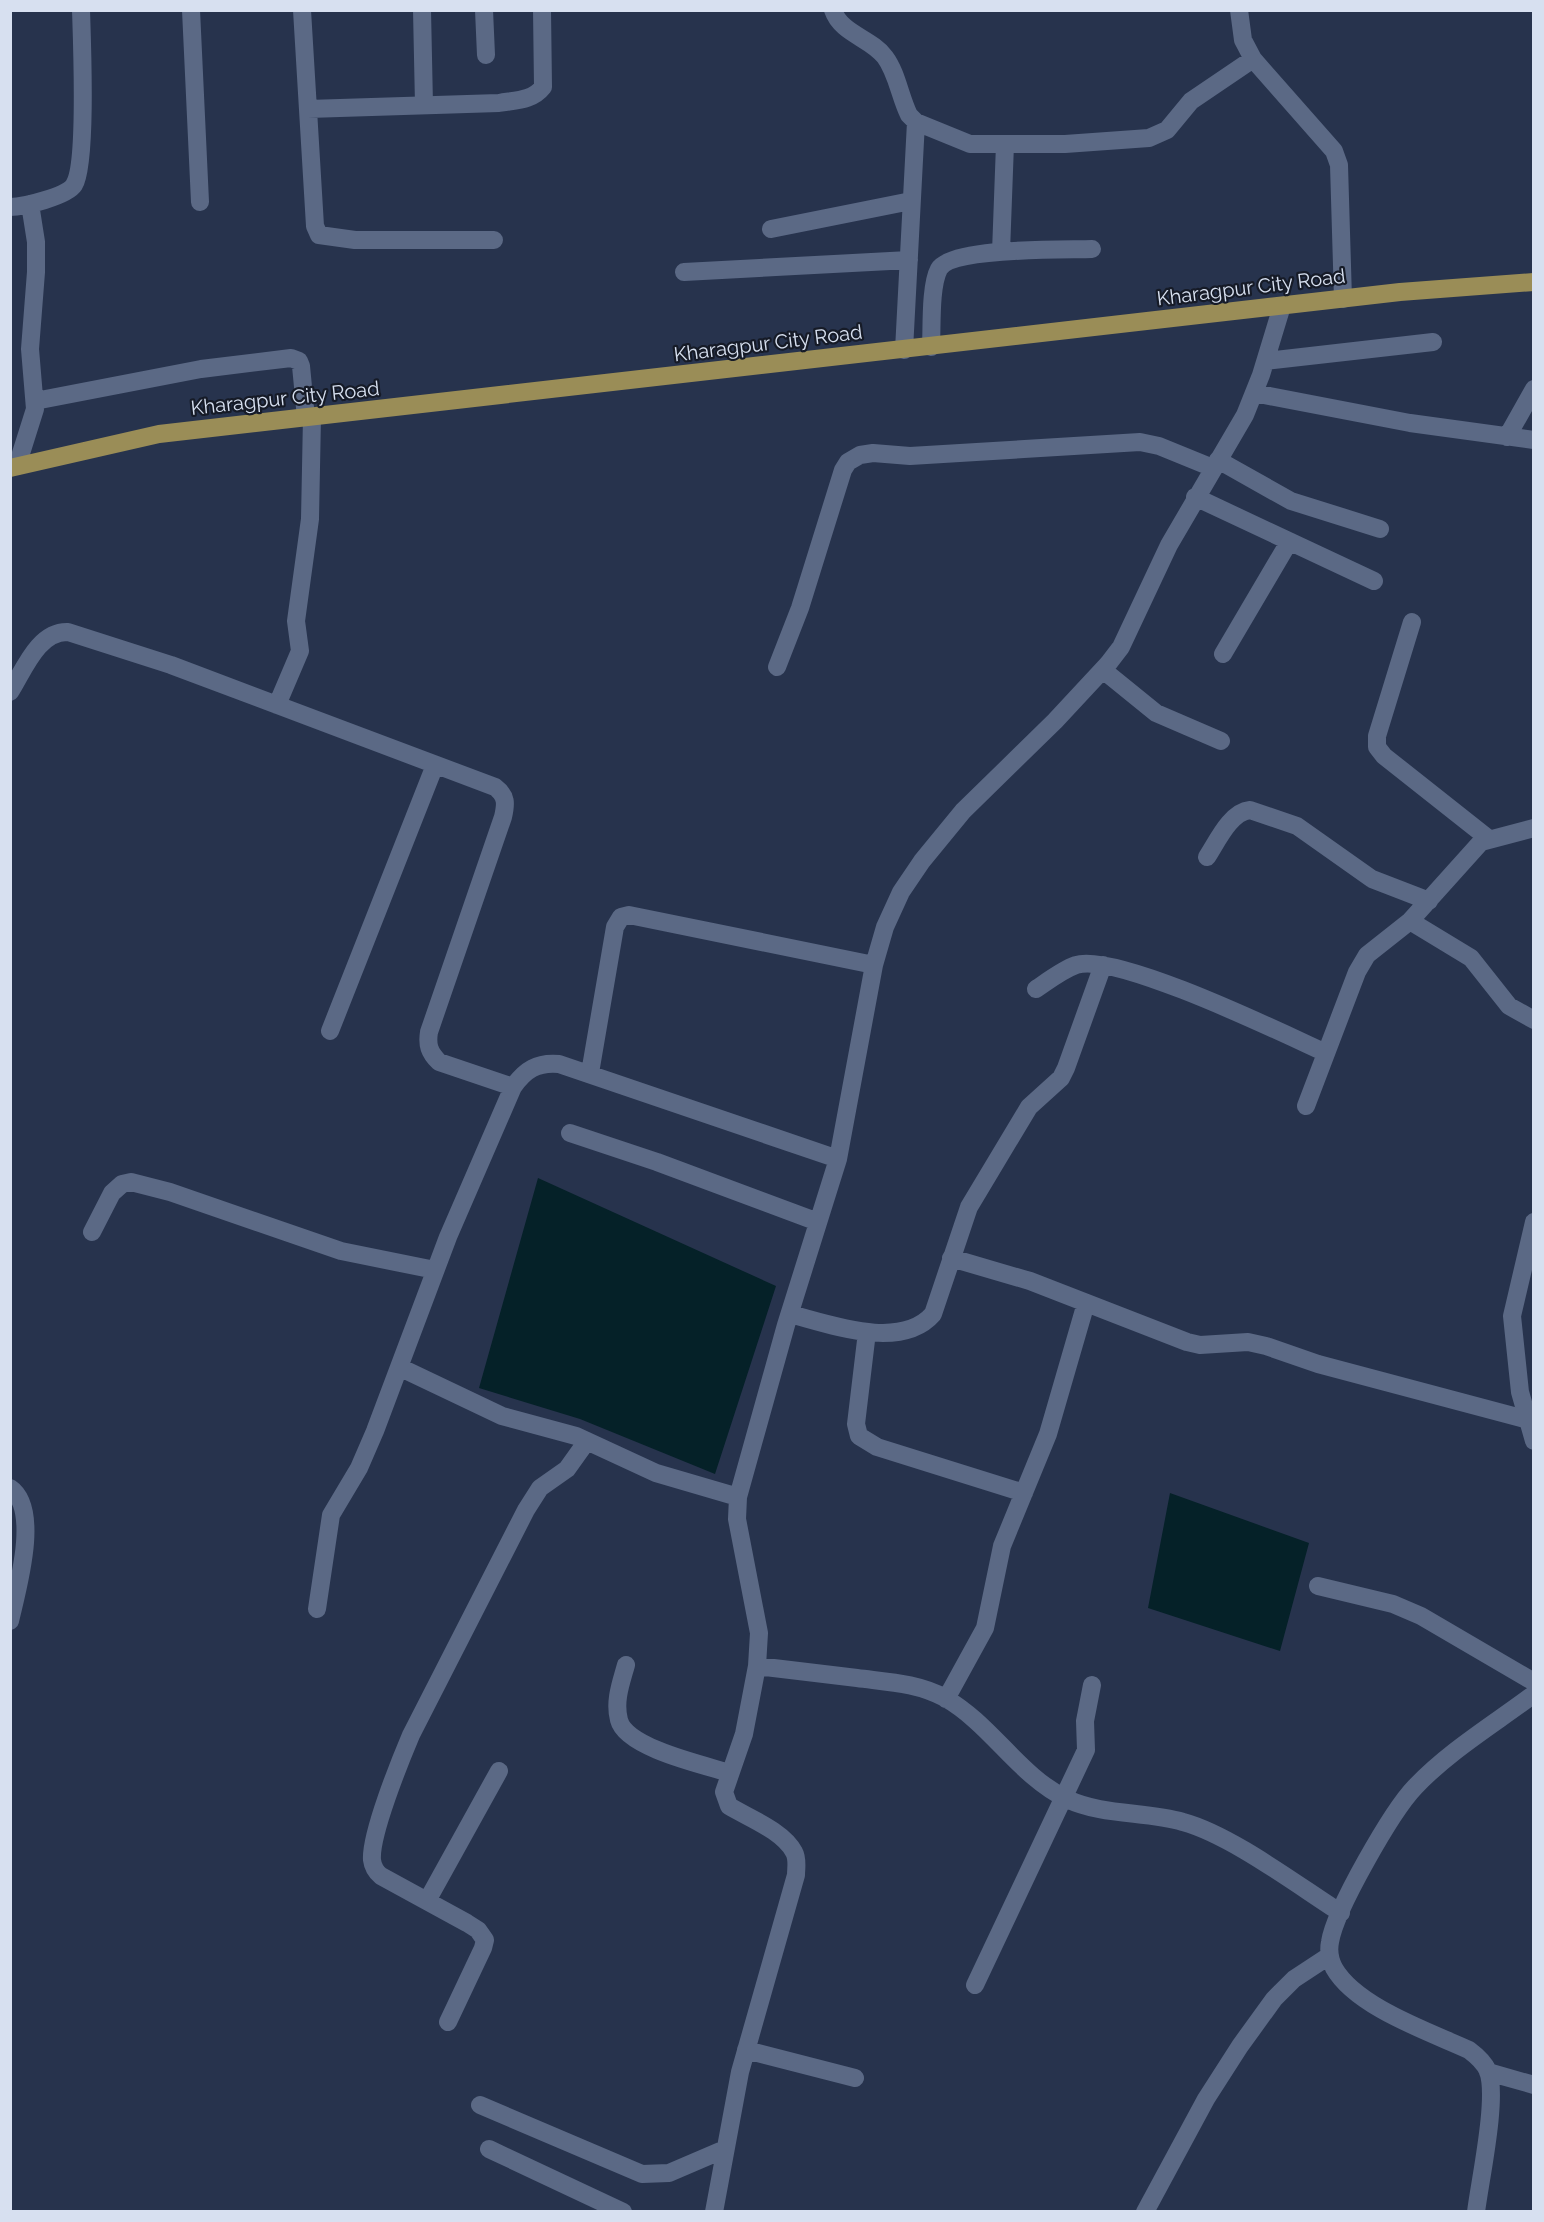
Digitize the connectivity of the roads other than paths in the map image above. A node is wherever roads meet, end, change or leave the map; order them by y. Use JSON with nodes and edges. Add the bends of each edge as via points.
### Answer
{"nodes":[{"id":1,"x":81,"y":10,"type":"edge"},
{"id":2,"x":191,"y":10,"type":"edge"},
{"id":3,"x":302,"y":10,"type":"edge"},
{"id":4,"x":422,"y":10,"type":"edge"},
{"id":5,"x":484,"y":10,"type":"edge"},
{"id":6,"x":542,"y":10,"type":"edge"},
{"id":7,"x":833,"y":10,"type":"edge"},
{"id":8,"x":1239,"y":10,"type":"edge"},
{"id":9,"x":486,"y":55,"type":"dead end"},
{"id":10,"x":1253,"y":59,"type":"junction"},
{"id":11,"x":424,"y":105,"type":"junction"},
{"id":12,"x":308,"y":109,"type":"junction"},
{"id":13,"x":916,"y":122,"type":"junction"},
{"id":14,"x":1005,"y":144,"type":"junction"},
{"id":15,"x":911,"y":201,"type":"junction"},
{"id":16,"x":200,"y":202,"type":"dead end"},
{"id":17,"x":30,"y":204,"type":"junction"},
{"id":18,"x":10,"y":207,"type":"edge"},
{"id":19,"x":771,"y":229,"type":"dead end"},
{"id":20,"x":494,"y":240,"type":"dead end"},
{"id":21,"x":1092,"y":249,"type":"dead end"},
{"id":22,"x":1000,"y":252,"type":"junction"},
{"id":23,"x":909,"y":260,"type":"junction"},
{"id":24,"x":684,"y":272,"type":"dead end"},
{"id":25,"x":1533,"y":282,"type":"edge"},
{"id":26,"x":1343,"y":299,"type":"junction"},
{"id":27,"x":1282,"y":306,"type":"junction"},
{"id":28,"x":1433,"y":342,"type":"dead end"},
{"id":29,"x":931,"y":347,"type":"junction"},
{"id":30,"x":904,"y":350,"type":"junction"},
{"id":31,"x":1266,"y":361,"type":"junction"},
{"id":32,"x":1533,"y":389,"type":"edge"},
{"id":33,"x":1254,"y":393,"type":"junction"},
{"id":34,"x":35,"y":401,"type":"junction"},
{"id":35,"x":309,"y":418,"type":"junction"},
{"id":36,"x":1507,"y":437,"type":"junction"},
{"id":37,"x":1533,"y":440,"type":"edge"},
{"id":38,"x":1216,"y":464,"type":"junction"},
{"id":39,"x":14,"y":467,"type":"edge"},
{"id":40,"x":1195,"y":497,"type":"junction"},
{"id":41,"x":1380,"y":529,"type":"dead end"},
{"id":42,"x":1289,"y":542,"type":"junction"},
{"id":43,"x":1374,"y":581,"type":"dead end"},
{"id":44,"x":1412,"y":622,"type":"dead end"},
{"id":45,"x":1223,"y":654,"type":"dead end"},
{"id":46,"x":777,"y":667,"type":"dead end"},
{"id":47,"x":1103,"y":670,"type":"junction"},
{"id":48,"x":10,"y":692,"type":"edge"},
{"id":49,"x":277,"y":705,"type":"junction"},
{"id":50,"x":1221,"y":741,"type":"dead end"},
{"id":51,"x":435,"y":765,"type":"junction"},
{"id":52,"x":1533,"y":828,"type":"edge"},
{"id":53,"x":1489,"y":839,"type":"junction"},
{"id":54,"x":1207,"y":857,"type":"dead end"},
{"id":55,"x":1429,"y":901,"type":"junction"},
{"id":56,"x":1410,"y":921,"type":"junction"},
{"id":57,"x":874,"y":964,"type":"junction"},
{"id":58,"x":1103,"y":965,"type":"junction"},
{"id":59,"x":1036,"y":989,"type":"dead end"},
{"id":60,"x":1533,"y":1020,"type":"edge"},
{"id":61,"x":330,"y":1031,"type":"dead end"},
{"id":62,"x":1326,"y":1053,"type":"junction"},
{"id":63,"x":590,"y":1073,"type":"junction"},
{"id":64,"x":513,"y":1087,"type":"junction"},
{"id":65,"x":1306,"y":1106,"type":"dead end"},
{"id":66,"x":570,"y":1133,"type":"dead end"},
{"id":67,"x":838,"y":1159,"type":"junction"},
{"id":68,"x":1533,"y":1221,"type":"edge"},
{"id":69,"x":818,"y":1222,"type":"junction"},
{"id":70,"x":92,"y":1232,"type":"dead end"},
{"id":71,"x":951,"y":1258,"type":"junction"},
{"id":72,"x":435,"y":1270,"type":"junction"},
{"id":73,"x":1086,"y":1303,"type":"junction"},
{"id":74,"x":790,"y":1314,"type":"junction"},
{"id":75,"x":867,"y":1332,"type":"junction"},
{"id":76,"x":1524,"y":1357,"type":"edge"},
{"id":77,"x":399,"y":1367,"type":"junction"},
{"id":78,"x":1525,"y":1419,"type":"junction"},
{"id":79,"x":587,"y":1441,"type":"junction"},
{"id":80,"x":1533,"y":1441,"type":"edge"},
{"id":81,"x":10,"y":1488,"type":"edge"},
{"id":82,"x":1024,"y":1493,"type":"junction"},
{"id":83,"x":738,"y":1497,"type":"junction"},
{"id":84,"x":1318,"y":1586,"type":"dead end"},
{"id":85,"x":317,"y":1609,"type":"dead end"},
{"id":86,"x":10,"y":1621,"type":"edge"},
{"id":87,"x":626,"y":1665,"type":"dead end"},
{"id":88,"x":757,"y":1666,"type":"junction"},
{"id":89,"x":1533,"y":1682,"type":"edge"},
{"id":90,"x":1092,"y":1685,"type":"dead end"},
{"id":91,"x":1533,"y":1694,"type":"edge"},
{"id":92,"x":946,"y":1699,"type":"junction"},
{"id":93,"x":499,"y":1771,"type":"dead end"},
{"id":94,"x":730,"y":1773,"type":"junction"},
{"id":95,"x":1064,"y":1797,"type":"junction"},
{"id":96,"x":427,"y":1901,"type":"junction"},
{"id":97,"x":1341,"y":1913,"type":"junction"},
{"id":98,"x":1329,"y":1956,"type":"junction"},
{"id":99,"x":975,"y":1985,"type":"dead end"},
{"id":100,"x":448,"y":2022,"type":"dead end"},
{"id":101,"x":746,"y":2050,"type":"junction"},
{"id":102,"x":1488,"y":2072,"type":"junction"},
{"id":103,"x":855,"y":2078,"type":"dead end"},
{"id":104,"x":1533,"y":2085,"type":"edge"},
{"id":105,"x":480,"y":2105,"type":"dead end"},
{"id":106,"x":489,"y":2150,"type":"dead end"},
{"id":107,"x":725,"y":2150,"type":"junction"},
{"id":108,"x":623,"y":2211,"type":"edge"},
{"id":109,"x":714,"y":2211,"type":"edge"},
{"id":110,"x":1145,"y":2211,"type":"edge"},
{"id":111,"x":1476,"y":2211,"type":"edge"}],
"edges":[{"from":1,"to":17,"type":"street","via":[[82,120],[77,179],[68,192]]},
{"from":2,"to":16,"type":"street"},
{"from":3,"to":12,"type":"street"},
{"from":4,"to":11,"type":"street"},
{"from":5,"to":9,"type":"street"},
{"from":6,"to":11,"type":"street","via":[[544,74],[538,94],[499,103]]},
{"from":7,"to":13,"type":"street","via":[[841,25],[884,55],[909,115]]},
{"from":8,"to":10,"type":"street","via":[[1243,40]]},
{"from":10,"to":14,"type":"street","via":[[1191,102],[1161,134],[1065,144]]},
{"from":10,"to":26,"type":"street","via":[[1334,151],[1339,165]]},
{"from":11,"to":12,"type":"street"},
{"from":12,"to":20,"type":"street","via":[[315,226],[319,235],[355,240]]},
{"from":13,"to":14,"type":"street","via":[[970,144]]},
{"from":13,"to":15,"type":"street"},
{"from":14,"to":22,"type":"street"},
{"from":15,"to":19,"type":"street"},
{"from":15,"to":23,"type":"street"},
{"from":17,"to":18,"type":"street"},
{"from":17,"to":34,"type":"street","via":[[36,242],[30,349]]},
{"from":21,"to":22,"type":"street"},
{"from":22,"to":29,"type":"street","via":[[954,258],[939,269]]},
{"from":23,"to":24,"type":"street"},
{"from":23,"to":30,"type":"street"},
{"from":25,"to":26,"type":"main road","name":"Kharagpur City Road"},
{"from":26,"to":27,"type":"main road","name":"Kharagpur City Road"},
{"from":27,"to":29,"type":"main road","name":"Kharagpur City Road"},
{"from":27,"to":31,"type":"street"},
{"from":28,"to":31,"type":"street"},
{"from":29,"to":30,"type":"main road","name":"Kharagpur City Road"},
{"from":30,"to":35,"type":"main road","name":"Kharagpur City Road"},
{"from":31,"to":33,"type":"street"},
{"from":32,"to":36,"type":"street"},
{"from":33,"to":36,"type":"street"},
{"from":33,"to":38,"type":"street"},
{"from":34,"to":35,"type":"street","via":[[190,371],[291,358],[301,366]]},
{"from":34,"to":39,"type":"street","via":[[31,425]]},
{"from":35,"to":39,"type":"main road","name":"Kharagpur City Road","via":[[159,434]]},
{"from":35,"to":49,"type":"street","via":[[310,519],[296,621],[300,651]]},
{"from":36,"to":37,"type":"street"},
{"from":38,"to":40,"type":"street"},
{"from":38,"to":41,"type":"street","via":[[1291,501]]},
{"from":38,"to":46,"type":"street","via":[[1140,442],[910,456],[860,455],[843,470],[800,608]]},
{"from":40,"to":42,"type":"street"},
{"from":40,"to":47,"type":"street","via":[[1121,647]]},
{"from":42,"to":43,"type":"street"},
{"from":42,"to":45,"type":"street"},
{"from":44,"to":53,"type":"street","via":[[1377,747]]},
{"from":47,"to":50,"type":"street","via":[[1156,713]]},
{"from":47,"to":57,"type":"street","via":[[963,811],[922,861],[901,892]]},
{"from":48,"to":49,"type":"street","via":[[39,646],[56,632],[68,632]]},
{"from":49,"to":51,"type":"street"},
{"from":51,"to":61,"type":"street"},
{"from":51,"to":64,"type":"street","via":[[495,787],[506,803],[428,1044],[439,1062]]},
{"from":52,"to":53,"type":"street"},
{"from":53,"to":55,"type":"street","via":[[1470,852]]},
{"from":54,"to":55,"type":"street","via":[[1235,816],[1250,810],[1297,826],[1372,879]]},
{"from":55,"to":56,"type":"street"},
{"from":56,"to":60,"type":"street","via":[[1471,958],[1509,1006]]},
{"from":56,"to":62,"type":"street","via":[[1367,956]]},
{"from":57,"to":63,"type":"street","via":[[629,915],[621,917],[615,927]]},
{"from":57,"to":67,"type":"street"},
{"from":58,"to":59,"type":"street","via":[[1076,965]]},
{"from":58,"to":62,"type":"street","via":[[1217,1004]]},
{"from":58,"to":71,"type":"street","via":[[1062,1077],[1029,1107],[969,1207]]},
{"from":62,"to":65,"type":"street"},
{"from":63,"to":64,"type":"street","via":[[547,1063],[531,1067]]},
{"from":63,"to":67,"type":"street"},
{"from":64,"to":72,"type":"street"},
{"from":66,"to":69,"type":"street"},
{"from":67,"to":69,"type":"street"},
{"from":68,"to":76,"type":"street","via":[[1513,1305]]},
{"from":69,"to":74,"type":"street"},
{"from":70,"to":72,"type":"street","via":[[112,1194],[122,1184],[131,1182],[342,1251]]},
{"from":71,"to":73,"type":"street","via":[[1030,1281]]},
{"from":71,"to":75,"type":"street","via":[[933,1314],[926,1322],[900,1331]]},
{"from":72,"to":77,"type":"street"},
{"from":73,"to":78,"type":"street","via":[[1187,1342],[1248,1342],[1266,1346],[1318,1364]]},
{"from":73,"to":82,"type":"street","via":[[1048,1434]]},
{"from":74,"to":75,"type":"street"},
{"from":74,"to":83,"type":"street"},
{"from":75,"to":82,"type":"street","via":[[856,1424],[859,1437],[877,1447]]},
{"from":76,"to":78,"type":"street"},
{"from":77,"to":79,"type":"street","via":[[502,1416]]},
{"from":77,"to":85,"type":"street","via":[[359,1468],[331,1515]]},
{"from":78,"to":80,"type":"street"},
{"from":79,"to":83,"type":"street","via":[[656,1473]]},
{"from":79,"to":96,"type":"street","via":[[567,1469],[540,1488],[526,1510],[395,1773],[372,1850],[372,1862],[381,1876]]},
{"from":81,"to":86,"type":"street","via":[[19,1495],[25,1515],[23,1565]]},
{"from":82,"to":92,"type":"street","via":[[997,1564],[985,1628]]},
{"from":83,"to":88,"type":"street","via":[[737,1520],[759,1633]]},
{"from":84,"to":89,"type":"street","via":[[1412,1612]]},
{"from":87,"to":94,"type":"street","via":[[617,1698],[619,1723],[625,1733],[645,1744]]},
{"from":88,"to":92,"type":"street","via":[[908,1685]]},
{"from":88,"to":94,"type":"street","via":[[744,1734]]},
{"from":90,"to":95,"type":"street","via":[[1085,1721],[1086,1750]]},
{"from":91,"to":97,"type":"street","via":[[1414,1788],[1372,1851]]},
{"from":92,"to":95,"type":"street","via":[[985,1727],[1040,1781]]},
{"from":93,"to":96,"type":"street"},
{"from":94,"to":101,"type":"street","via":[[724,1792],[729,1806],[777,1835],[795,1852],[797,1860]]},
{"from":95,"to":97,"type":"street","via":[[1088,1807],[1150,1815],[1208,1831]]},
{"from":95,"to":99,"type":"street"},
{"from":96,"to":100,"type":"street","via":[[473,1926],[484,1940]]},
{"from":97,"to":98,"type":"street"},
{"from":98,"to":102,"type":"street","via":[[1335,1970],[1369,2001],[1469,2050]]},
{"from":98,"to":110,"type":"street","via":[[1288,1986],[1240,2046],[1206,2098]]},
{"from":101,"to":103,"type":"street"},
{"from":101,"to":107,"type":"street"},
{"from":102,"to":104,"type":"street"},
{"from":102,"to":111,"type":"street","via":[[1491,2101]]},
{"from":105,"to":107,"type":"street","via":[[642,2174],[669,2173]]},
{"from":106,"to":108,"type":"street"},
{"from":107,"to":109,"type":"street"}]}
